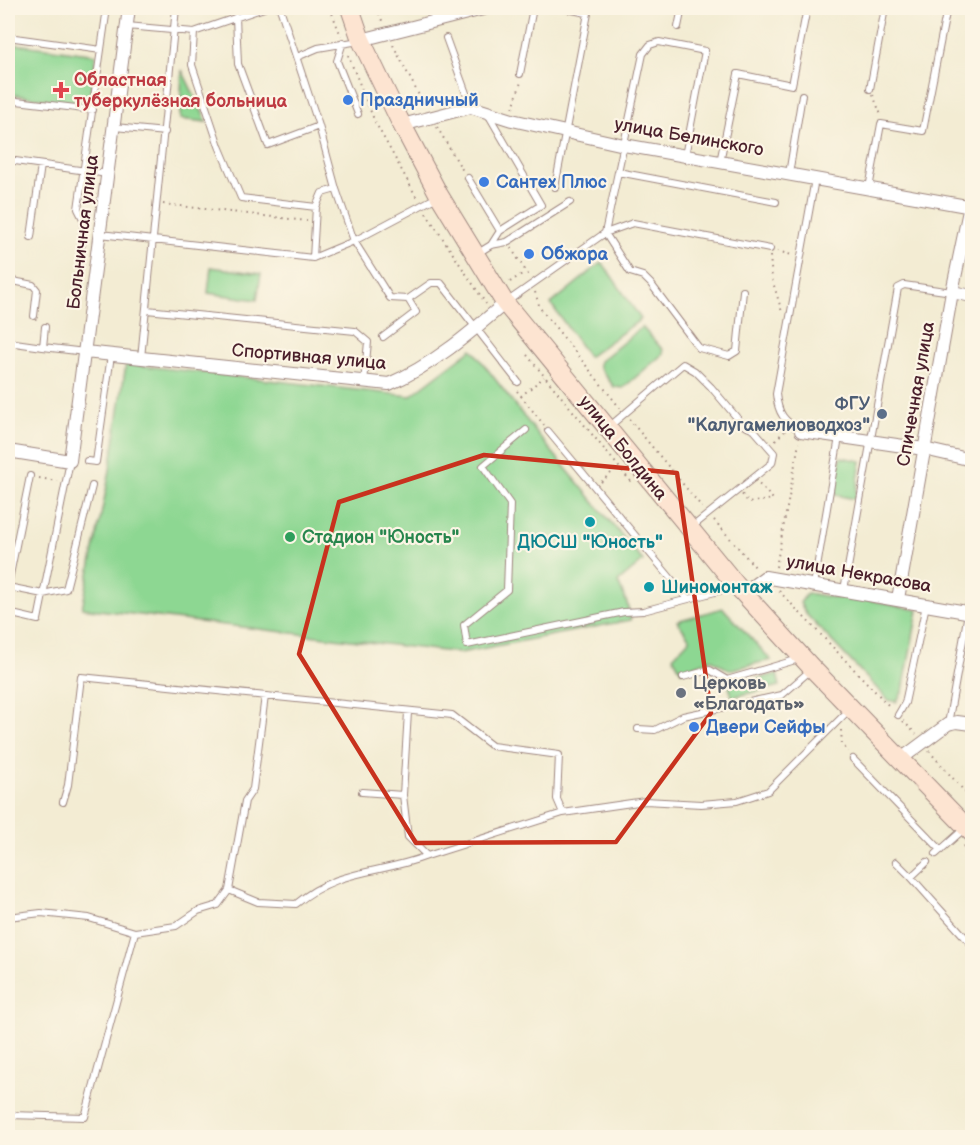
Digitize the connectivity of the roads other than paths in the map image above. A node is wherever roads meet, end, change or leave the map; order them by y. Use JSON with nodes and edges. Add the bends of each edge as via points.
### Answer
{"nodes":[{"id":1,"x":107,"y":8,"type":"edge"},
{"id":2,"x":129,"y":8,"type":"edge"},
{"id":3,"x":176,"y":8,"type":"edge"},
{"id":4,"x":264,"y":8,"type":"edge"},
{"id":5,"x":280,"y":8,"type":"edge"},
{"id":6,"x":350,"y":8,"type":"edge"},
{"id":7,"x":487,"y":8,"type":"edge"},
{"id":8,"x":534,"y":8,"type":"edge"},
{"id":9,"x":562,"y":8,"type":"edge"},
{"id":10,"x":682,"y":8,"type":"edge"},
{"id":11,"x":807,"y":8,"type":"edge"},
{"id":12,"x":885,"y":8,"type":"edge"},
{"id":13,"x":947,"y":8,"type":"edge"},
{"id":14,"x":588,"y":10,"type":"edge"},
{"id":15,"x":236,"y":18,"type":"junction"},
{"id":16,"x":127,"y":26,"type":"junction"},
{"id":17,"x":678,"y":27,"type":"dead end"},
{"id":18,"x":174,"y":30,"type":"junction"},
{"id":19,"x":194,"y":32,"type":"junction"},
{"id":20,"x":8,"y":37,"type":"edge"},
{"id":21,"x":446,"y":38,"type":"dead end"},
{"id":22,"x":352,"y":41,"type":"junction"},
{"id":23,"x":101,"y":50,"type":"junction"},
{"id":24,"x":297,"y":57,"type":"junction"},
{"id":25,"x":520,"y":74,"type":"road end"},
{"id":26,"x":870,"y":89,"type":"road end"},
{"id":27,"x":802,"y":95,"type":"dead end"},
{"id":28,"x":8,"y":100,"type":"edge"},
{"id":29,"x":471,"y":107,"type":"junction"},
{"id":30,"x":93,"y":110,"type":"junction"},
{"id":31,"x":488,"y":113,"type":"junction"},
{"id":32,"x":358,"y":114,"type":"dead end"},
{"id":33,"x":402,"y":124,"type":"junction"},
{"id":34,"x":319,"y":126,"type":"junction"},
{"id":35,"x":115,"y":127,"type":"junction"},
{"id":36,"x":566,"y":131,"type":"junction"},
{"id":37,"x":165,"y":132,"type":"junction"},
{"id":38,"x":624,"y":145,"type":"junction"},
{"id":39,"x":686,"y":156,"type":"junction"},
{"id":40,"x":8,"y":160,"type":"edge"},
{"id":41,"x":720,"y":162,"type":"junction"},
{"id":42,"x":41,"y":165,"type":"junction"},
{"id":43,"x":84,"y":171,"type":"junction"},
{"id":44,"x":618,"y":172,"type":"junction"},
{"id":45,"x":108,"y":174,"type":"junction"},
{"id":46,"x":789,"y":174,"type":"junction"},
{"id":47,"x":468,"y":178,"type":"road end"},
{"id":48,"x":816,"y":178,"type":"junction"},
{"id":49,"x":555,"y":187,"type":"dead end"},
{"id":50,"x":869,"y":188,"type":"junction"},
{"id":51,"x":336,"y":189,"type":"junction"},
{"id":52,"x":439,"y":195,"type":"junction"},
{"id":53,"x":570,"y":202,"type":"dead end"},
{"id":54,"x":776,"y":202,"type":"dead end"},
{"id":55,"x":972,"y":203,"type":"edge"},
{"id":56,"x":316,"y":207,"type":"junction"},
{"id":57,"x":500,"y":231,"type":"junction"},
{"id":58,"x":605,"y":233,"type":"junction"},
{"id":59,"x":100,"y":234,"type":"junction"},
{"id":60,"x":31,"y":237,"type":"dead end"},
{"id":61,"x":154,"y":242,"type":"junction"},
{"id":62,"x":354,"y":242,"type":"junction"},
{"id":63,"x":491,"y":245,"type":"junction"},
{"id":64,"x":81,"y":248,"type":"dead end"},
{"id":65,"x":770,"y":249,"type":"road end"},
{"id":66,"x":475,"y":255,"type":"junction"},
{"id":67,"x":313,"y":258,"type":"junction"},
{"id":68,"x":630,"y":272,"type":"junction"},
{"id":69,"x":8,"y":280,"type":"edge"},
{"id":70,"x":634,"y":281,"type":"dead end"},
{"id":71,"x":743,"y":291,"type":"dead end"},
{"id":72,"x":952,"y":292,"type":"junction"},
{"id":73,"x":972,"y":296,"type":"edge"},
{"id":74,"x":408,"y":299,"type":"junction"},
{"id":75,"x":499,"y":308,"type":"junction"},
{"id":76,"x":147,"y":310,"type":"junction"},
{"id":77,"x":34,"y":316,"type":"dead end"},
{"id":78,"x":45,"y":327,"type":"dead end"},
{"id":79,"x":475,"y":329,"type":"junction"},
{"id":80,"x":383,"y":337,"type":"dead end"},
{"id":81,"x":8,"y":342,"type":"edge"},
{"id":82,"x":43,"y":347,"type":"junction"},
{"id":83,"x":85,"y":352,"type":"junction"},
{"id":84,"x":111,"y":355,"type":"junction"},
{"id":85,"x":141,"y":358,"type":"junction"},
{"id":86,"x":364,"y":382,"type":"junction"},
{"id":87,"x":518,"y":382,"type":"dead end"},
{"id":88,"x":607,"y":429,"type":"junction"},
{"id":89,"x":526,"y":430,"type":"dead end"},
{"id":90,"x":548,"y":431,"type":"road end"},
{"id":91,"x":801,"y":431,"type":"joint"},
{"id":92,"x":838,"y":437,"type":"junction"},
{"id":93,"x":871,"y":441,"type":"junction"},
{"id":94,"x":924,"y":449,"type":"junction"},
{"id":95,"x":8,"y":451,"type":"edge"},
{"id":96,"x":972,"y":460,"type":"edge"},
{"id":97,"x":70,"y":461,"type":"junction"},
{"id":98,"x":87,"y":461,"type":"dead end"},
{"id":99,"x":30,"y":476,"type":"road end"},
{"id":100,"x":92,"y":486,"type":"dead end"},
{"id":101,"x":690,"y":529,"type":"junction"},
{"id":102,"x":814,"y":585,"type":"junction"},
{"id":103,"x":8,"y":586,"type":"edge"},
{"id":104,"x":740,"y":589,"type":"junction"},
{"id":105,"x":844,"y":590,"type":"junction"},
{"id":106,"x":43,"y":594,"type":"junction"},
{"id":107,"x":688,"y":599,"type":"junction"},
{"id":108,"x":898,"y":599,"type":"junction"},
{"id":109,"x":927,"y":604,"type":"junction"},
{"id":110,"x":8,"y":613,"type":"edge"},
{"id":111,"x":970,"y":613,"type":"edge"},
{"id":112,"x":807,"y":663,"type":"junction"},
{"id":113,"x":683,"y":676,"type":"dead end"},
{"id":114,"x":265,"y":696,"type":"junction"},
{"id":115,"x":408,"y":712,"type":"junction"},
{"id":116,"x":846,"y":713,"type":"junction"},
{"id":117,"x":898,"y":716,"type":"road end"},
{"id":118,"x":948,"y":724,"type":"junction"},
{"id":119,"x":972,"y":724,"type":"edge"},
{"id":120,"x":638,"y":729,"type":"dead end"},
{"id":121,"x":853,"y":759,"type":"dead end"},
{"id":122,"x":901,"y":759,"type":"junction"},
{"id":123,"x":362,"y":792,"type":"dead end"},
{"id":124,"x":403,"y":795,"type":"junction"},
{"id":125,"x":63,"y":802,"type":"dead end"},
{"id":126,"x":563,"y":813,"type":"junction"},
{"id":127,"x":969,"y":830,"type":"edge"},
{"id":128,"x":427,"y":856,"type":"junction"},
{"id":129,"x":896,"y":862,"type":"dead end"},
{"id":130,"x":927,"y":862,"type":"dead end"},
{"id":131,"x":911,"y":877,"type":"junction"},
{"id":132,"x":230,"y":890,"type":"junction"},
{"id":133,"x":8,"y":917,"type":"edge"},
{"id":134,"x":135,"y":932,"type":"junction"},
{"id":135,"x":972,"y":945,"type":"edge"},
{"id":136,"x":8,"y":1115,"type":"edge"}],
"edges":[{"from":1,"to":23,"type":"lane"},
{"from":2,"to":16,"type":"street","name":"Больничная улица"},
{"from":3,"to":18,"type":"lane"},
{"from":4,"to":15,"type":"lane"},
{"from":5,"to":24,"type":"lane"},
{"from":6,"to":22,"type":"main road","name":"улица Болдина"},
{"from":7,"to":22,"type":"street"},
{"from":8,"to":25,"type":"lane"},
{"from":9,"to":14,"type":"lane"},
{"from":10,"to":17,"type":"lane"},
{"from":11,"to":41,"type":"lane","via":[[792,85],[738,74]]},
{"from":12,"to":26,"type":"lane"},
{"from":13,"to":50,"type":"lane","via":[[923,131],[882,124]]},
{"from":14,"to":36,"type":"lane"},
{"from":15,"to":19,"type":"lane"},
{"from":15,"to":34,"type":"lane","via":[[238,64],[268,145]]},
{"from":16,"to":18,"type":"lane"},
{"from":16,"to":35,"type":"street","name":"Больничная улица"},
{"from":18,"to":19,"type":"lane"},
{"from":18,"to":37,"type":"lane"},
{"from":19,"to":56,"type":"lane","via":[[192,65],[241,198]]},
{"from":20,"to":23,"type":"lane"},
{"from":21,"to":29,"type":"lane"},
{"from":22,"to":24,"type":"lane"},
{"from":22,"to":32,"type":"lane","via":[[337,61]]},
{"from":22,"to":33,"type":"main road","name":"улица Болдина"},
{"from":23,"to":30,"type":"lane"},
{"from":24,"to":34,"type":"lane"},
{"from":27,"to":46,"type":"lane"},
{"from":28,"to":30,"type":"lane"},
{"from":29,"to":31,"type":"street","name":"улица Белинского"},
{"from":29,"to":33,"type":"street"},
{"from":30,"to":43,"type":"lane"},
{"from":31,"to":36,"type":"street","name":"улица Белинского"},
{"from":31,"to":57,"type":"lane","via":[[541,205]]},
{"from":33,"to":52,"type":"main road","name":"улица Болдина"},
{"from":34,"to":51,"type":"lane"},
{"from":35,"to":37,"type":"lane"},
{"from":35,"to":45,"type":"street","name":"Больничная улица"},
{"from":36,"to":38,"type":"street","name":"улица Белинского"},
{"from":36,"to":49,"type":"lane"},
{"from":37,"to":61,"type":"lane"},
{"from":38,"to":39,"type":"street","name":"улица Белинского"},
{"from":38,"to":39,"type":"lane","via":[[644,54],[650,45],[659,42],[705,51]]},
{"from":38,"to":44,"type":"lane"},
{"from":39,"to":41,"type":"street","name":"улица Белинского"},
{"from":40,"to":42,"type":"lane"},
{"from":41,"to":46,"type":"street","name":"улица Белинского"},
{"from":42,"to":43,"type":"lane"},
{"from":42,"to":60,"type":"lane"},
{"from":43,"to":45,"type":"lane"},
{"from":43,"to":64,"type":"lane","via":[[78,209],[84,221]]},
{"from":44,"to":54,"type":"lane"},
{"from":44,"to":58,"type":"lane"},
{"from":45,"to":59,"type":"street","name":"Больничная улица"},
{"from":46,"to":48,"type":"street","name":"улица Белинского"},
{"from":47,"to":57,"type":"lane"},
{"from":48,"to":50,"type":"street","name":"улица Белинского"},
{"from":48,"to":91,"type":"lane","via":[[776,394],[777,411]]},
{"from":50,"to":55,"type":"street","name":"улица Белинского"},
{"from":51,"to":56,"type":"lane","via":[[319,192]]},
{"from":51,"to":62,"type":"lane"},
{"from":52,"to":62,"type":"lane"},
{"from":52,"to":66,"type":"main road","name":"улица Болдина"},
{"from":53,"to":63,"type":"lane","via":[[507,242]]},
{"from":55,"to":72,"type":"street","name":"Спичечная улица"},
{"from":56,"to":67,"type":"lane"},
{"from":57,"to":63,"type":"lane"},
{"from":58,"to":65,"type":"lane","via":[[633,223]]},
{"from":58,"to":68,"type":"lane"},
{"from":58,"to":75,"type":"lane"},
{"from":59,"to":61,"type":"lane"},
{"from":59,"to":83,"type":"street","name":"Больничная улица"},
{"from":61,"to":67,"type":"lane"},
{"from":61,"to":76,"type":"lane"},
{"from":62,"to":67,"type":"lane"},
{"from":62,"to":74,"type":"lane","via":[[390,298]]},
{"from":63,"to":66,"type":"lane"},
{"from":66,"to":75,"type":"main road","name":"улица Болдина"},
{"from":68,"to":70,"type":"lane"},
{"from":68,"to":71,"type":"lane","via":[[651,284],[699,348],[729,356],[737,351]]},
{"from":69,"to":77,"type":"lane","via":[[33,285],[37,290]]},
{"from":72,"to":73,"type":"street"},
{"from":72,"to":93,"type":"lane","via":[[904,285],[898,288]]},
{"from":72,"to":94,"type":"street","name":"Спичечная улица"},
{"from":74,"to":79,"type":"lane","via":[[431,283],[441,283]]},
{"from":74,"to":80,"type":"lane","via":[[417,312]]},
{"from":75,"to":79,"type":"street","name":"Спортивная улица"},
{"from":75,"to":88,"type":"main road","name":"улица Болдина"},
{"from":76,"to":85,"type":"lane"},
{"from":76,"to":86,"type":"lane","via":[[355,331],[368,342]]},
{"from":78,"to":82,"type":"lane"},
{"from":79,"to":86,"type":"street","name":"Спортивная улица","via":[[409,376],[389,384]]},
{"from":79,"to":87,"type":"lane"},
{"from":81,"to":82,"type":"lane"},
{"from":82,"to":83,"type":"lane"},
{"from":83,"to":84,"type":"street","name":"Спортивная улица"},
{"from":83,"to":97,"type":"street","name":"Больничная улица"},
{"from":84,"to":85,"type":"street","name":"Спортивная улица"},
{"from":84,"to":98,"type":"lane","via":[[96,462]]},
{"from":85,"to":86,"type":"street","name":"Спортивная улица"},
{"from":88,"to":101,"type":"main road","name":"улица Болдина"},
{"from":88,"to":101,"type":"lane","via":[[682,364],[695,371],[774,453],[771,463]]},
{"from":89,"to":107,"type":"lane","via":[[483,466],[510,504],[507,590],[464,625],[466,645]]},
{"from":90,"to":107,"type":"lane"},
{"from":91,"to":92,"type":"street"},
{"from":92,"to":93,"type":"street"},
{"from":92,"to":102,"type":"lane"},
{"from":93,"to":94,"type":"street"},
{"from":93,"to":105,"type":"lane"},
{"from":94,"to":96,"type":"street"},
{"from":94,"to":108,"type":"street","name":"Спичечная улица"},
{"from":95,"to":97,"type":"street"},
{"from":97,"to":106,"type":"lane"},
{"from":99,"to":103,"type":"lane"},
{"from":100,"to":106,"type":"lane","via":[[66,589]]},
{"from":101,"to":104,"type":"main road","name":"улица Болдина"},
{"from":102,"to":104,"type":"street","name":"улица Некрасова","via":[[769,578]]},
{"from":102,"to":105,"type":"street","name":"улица Некрасова"},
{"from":103,"to":106,"type":"lane"},
{"from":104,"to":107,"type":"lane"},
{"from":104,"to":112,"type":"main road","name":"улица Болдина"},
{"from":105,"to":108,"type":"street","name":"улица Некрасова"},
{"from":106,"to":110,"type":"lane","via":[[38,620]]},
{"from":108,"to":109,"type":"street","name":"улица Некрасова"},
{"from":109,"to":111,"type":"street","name":"улица Некрасова"},
{"from":109,"to":117,"type":"lane","via":[[905,703]]},
{"from":111,"to":118,"type":"lane"},
{"from":112,"to":113,"type":"lane","via":[[727,680],[710,670]]},
{"from":112,"to":116,"type":"main road","name":"улица Болдина"},
{"from":112,"to":120,"type":"lane","via":[[782,695],[684,716],[655,730]]},
{"from":114,"to":115,"type":"lane"},
{"from":114,"to":125,"type":"lane","via":[[81,677]]},
{"from":114,"to":132,"type":"lane","via":[[253,789],[245,801]]},
{"from":115,"to":124,"type":"lane"},
{"from":115,"to":126,"type":"lane","via":[[452,716],[492,746],[559,755],[557,799]]},
{"from":116,"to":122,"type":"main road","name":"улица Болдина"},
{"from":116,"to":126,"type":"lane","via":[[768,791],[737,801],[645,801]]},
{"from":118,"to":119,"type":"street"},
{"from":118,"to":122,"type":"street"},
{"from":121,"to":127,"type":"lane","via":[[939,852]]},
{"from":122,"to":127,"type":"main road","name":"улица Болдина"},
{"from":123,"to":124,"type":"lane"},
{"from":124,"to":128,"type":"lane","via":[[408,837]]},
{"from":126,"to":128,"type":"lane"},
{"from":128,"to":132,"type":"lane","via":[[341,877],[315,888],[296,904],[258,902]]},
{"from":129,"to":131,"type":"lane"},
{"from":130,"to":131,"type":"lane"},
{"from":131,"to":135,"type":"lane"},
{"from":132,"to":134,"type":"lane","via":[[218,905],[198,911],[176,926]]},
{"from":133,"to":134,"type":"lane","via":[[41,913],[89,918]]},
{"from":134,"to":136,"type":"lane","via":[[85,1117]]}]}
